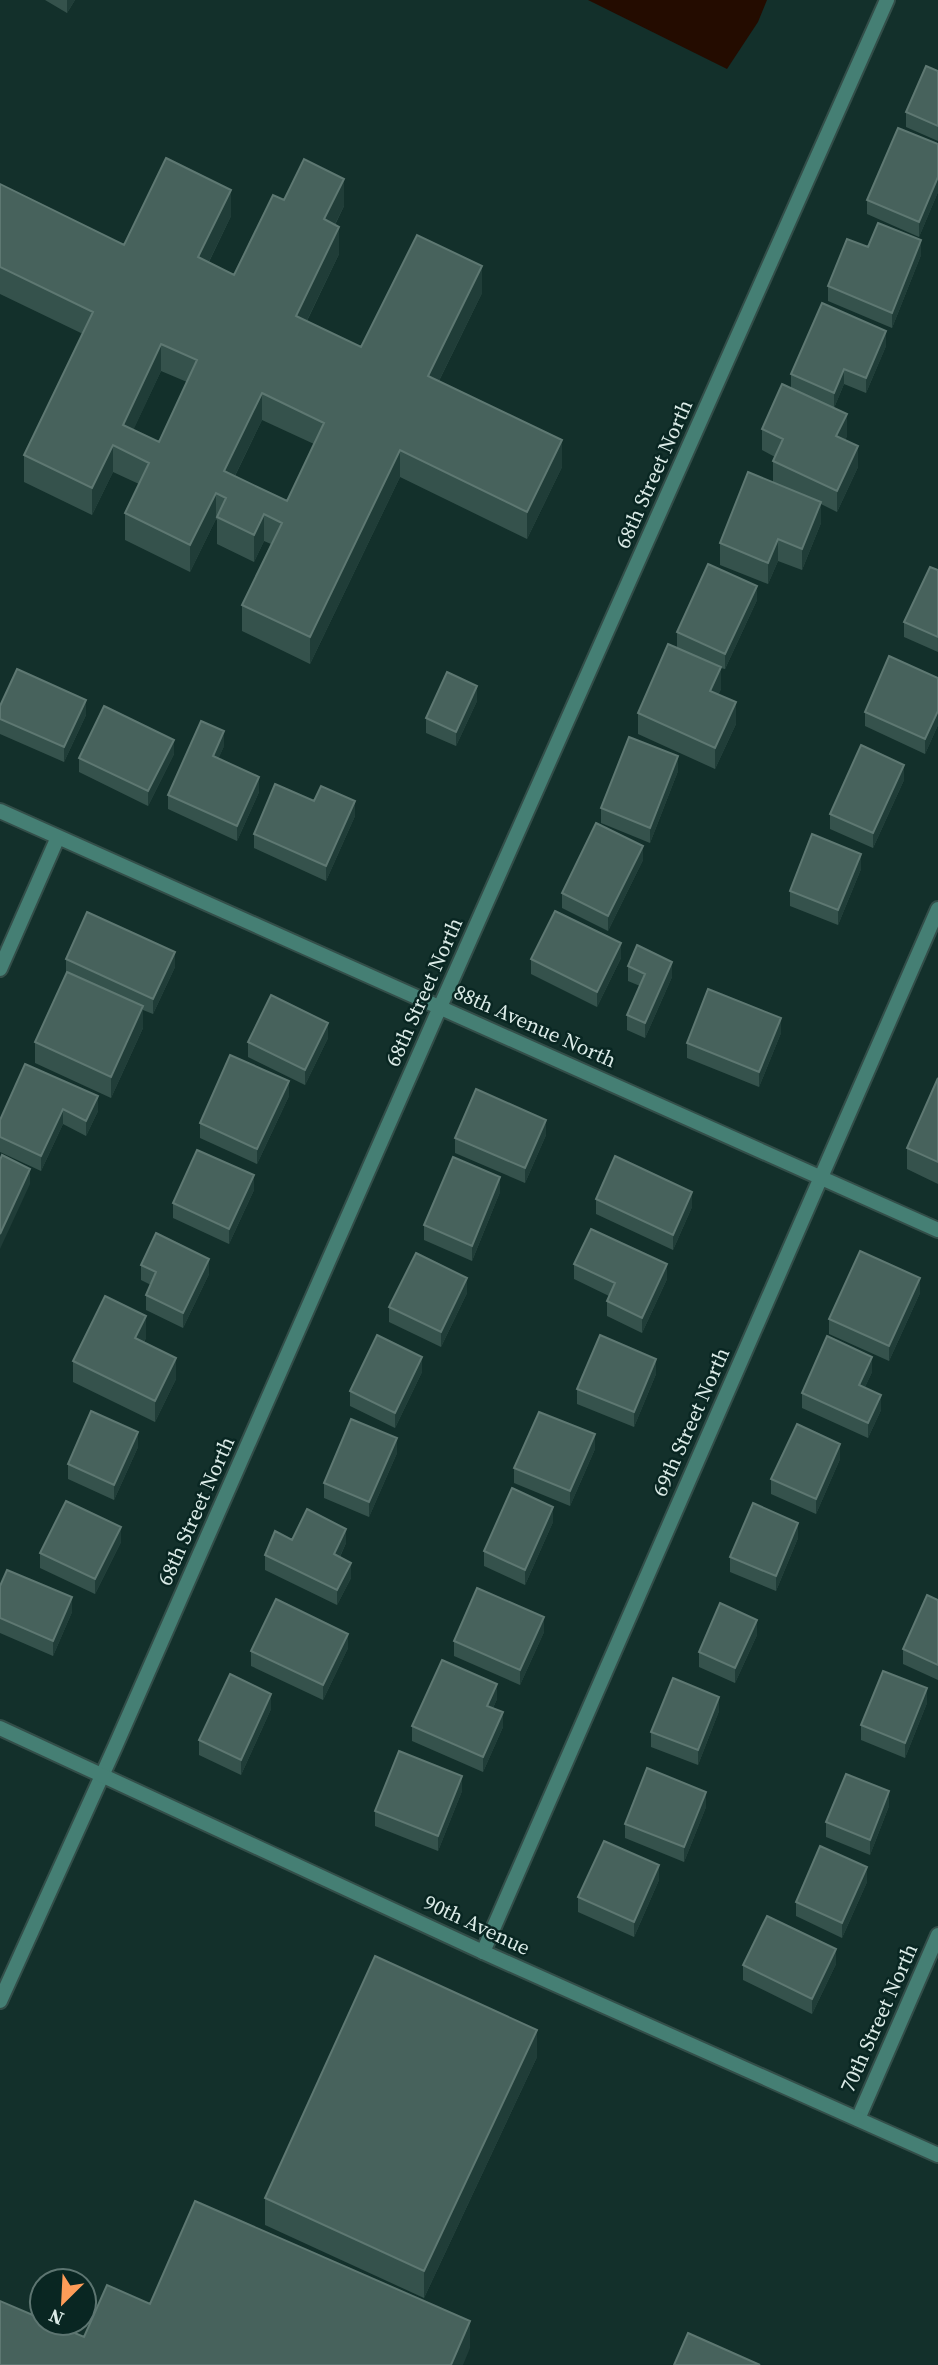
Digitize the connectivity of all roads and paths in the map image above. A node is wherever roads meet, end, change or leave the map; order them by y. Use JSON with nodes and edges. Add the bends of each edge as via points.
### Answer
{"nodes":[{"id":1,"x":887,"y":0,"type":"edge"},
{"id":2,"x":0,"y":811,"type":"edge"},
{"id":3,"x":58,"y":837,"type":"junction"},
{"id":4,"x":938,"y":909,"type":"edge"},
{"id":5,"x":0,"y":969,"type":"edge"},
{"id":6,"x":440,"y":1007,"type":"junction"},
{"id":7,"x":820,"y":1177,"type":"junction"},
{"id":8,"x":938,"y":1230,"type":"edge"},
{"id":9,"x":0,"y":1728,"type":"edge"},
{"id":10,"x":103,"y":1775,"type":"junction"},
{"id":11,"x":938,"y":1935,"type":"edge"},
{"id":12,"x":483,"y":1952,"type":"junction"},
{"id":13,"x":0,"y":2001,"type":"edge"},
{"id":14,"x":858,"y":2119,"type":"junction"},
{"id":15,"x":938,"y":2155,"type":"edge"}],
"edges":[{"from":1,"to":6,"type":"street","name":"68th Street North"},
{"from":2,"to":3,"type":"street","name":"88th Avenue North"},
{"from":3,"to":5,"type":"street"},
{"from":3,"to":6,"type":"street","name":"88th Avenue North"},
{"from":4,"to":7,"type":"street","name":"69th Street North"},
{"from":6,"to":7,"type":"street","name":"88th Avenue North"},
{"from":6,"to":10,"type":"street","name":"68th Street North"},
{"from":7,"to":8,"type":"street","name":"88th Avenue North"},
{"from":7,"to":12,"type":"street","name":"69th Street North"},
{"from":9,"to":10,"type":"street","name":"90th Avenue"},
{"from":10,"to":12,"type":"street","name":"90th Avenue"},
{"from":10,"to":13,"type":"street","name":"68th Street North"},
{"from":11,"to":14,"type":"street","name":"70th Street North"},
{"from":12,"to":14,"type":"street","name":"90th Avenue"},
{"from":14,"to":15,"type":"street","name":"90th Avenue"}]}
